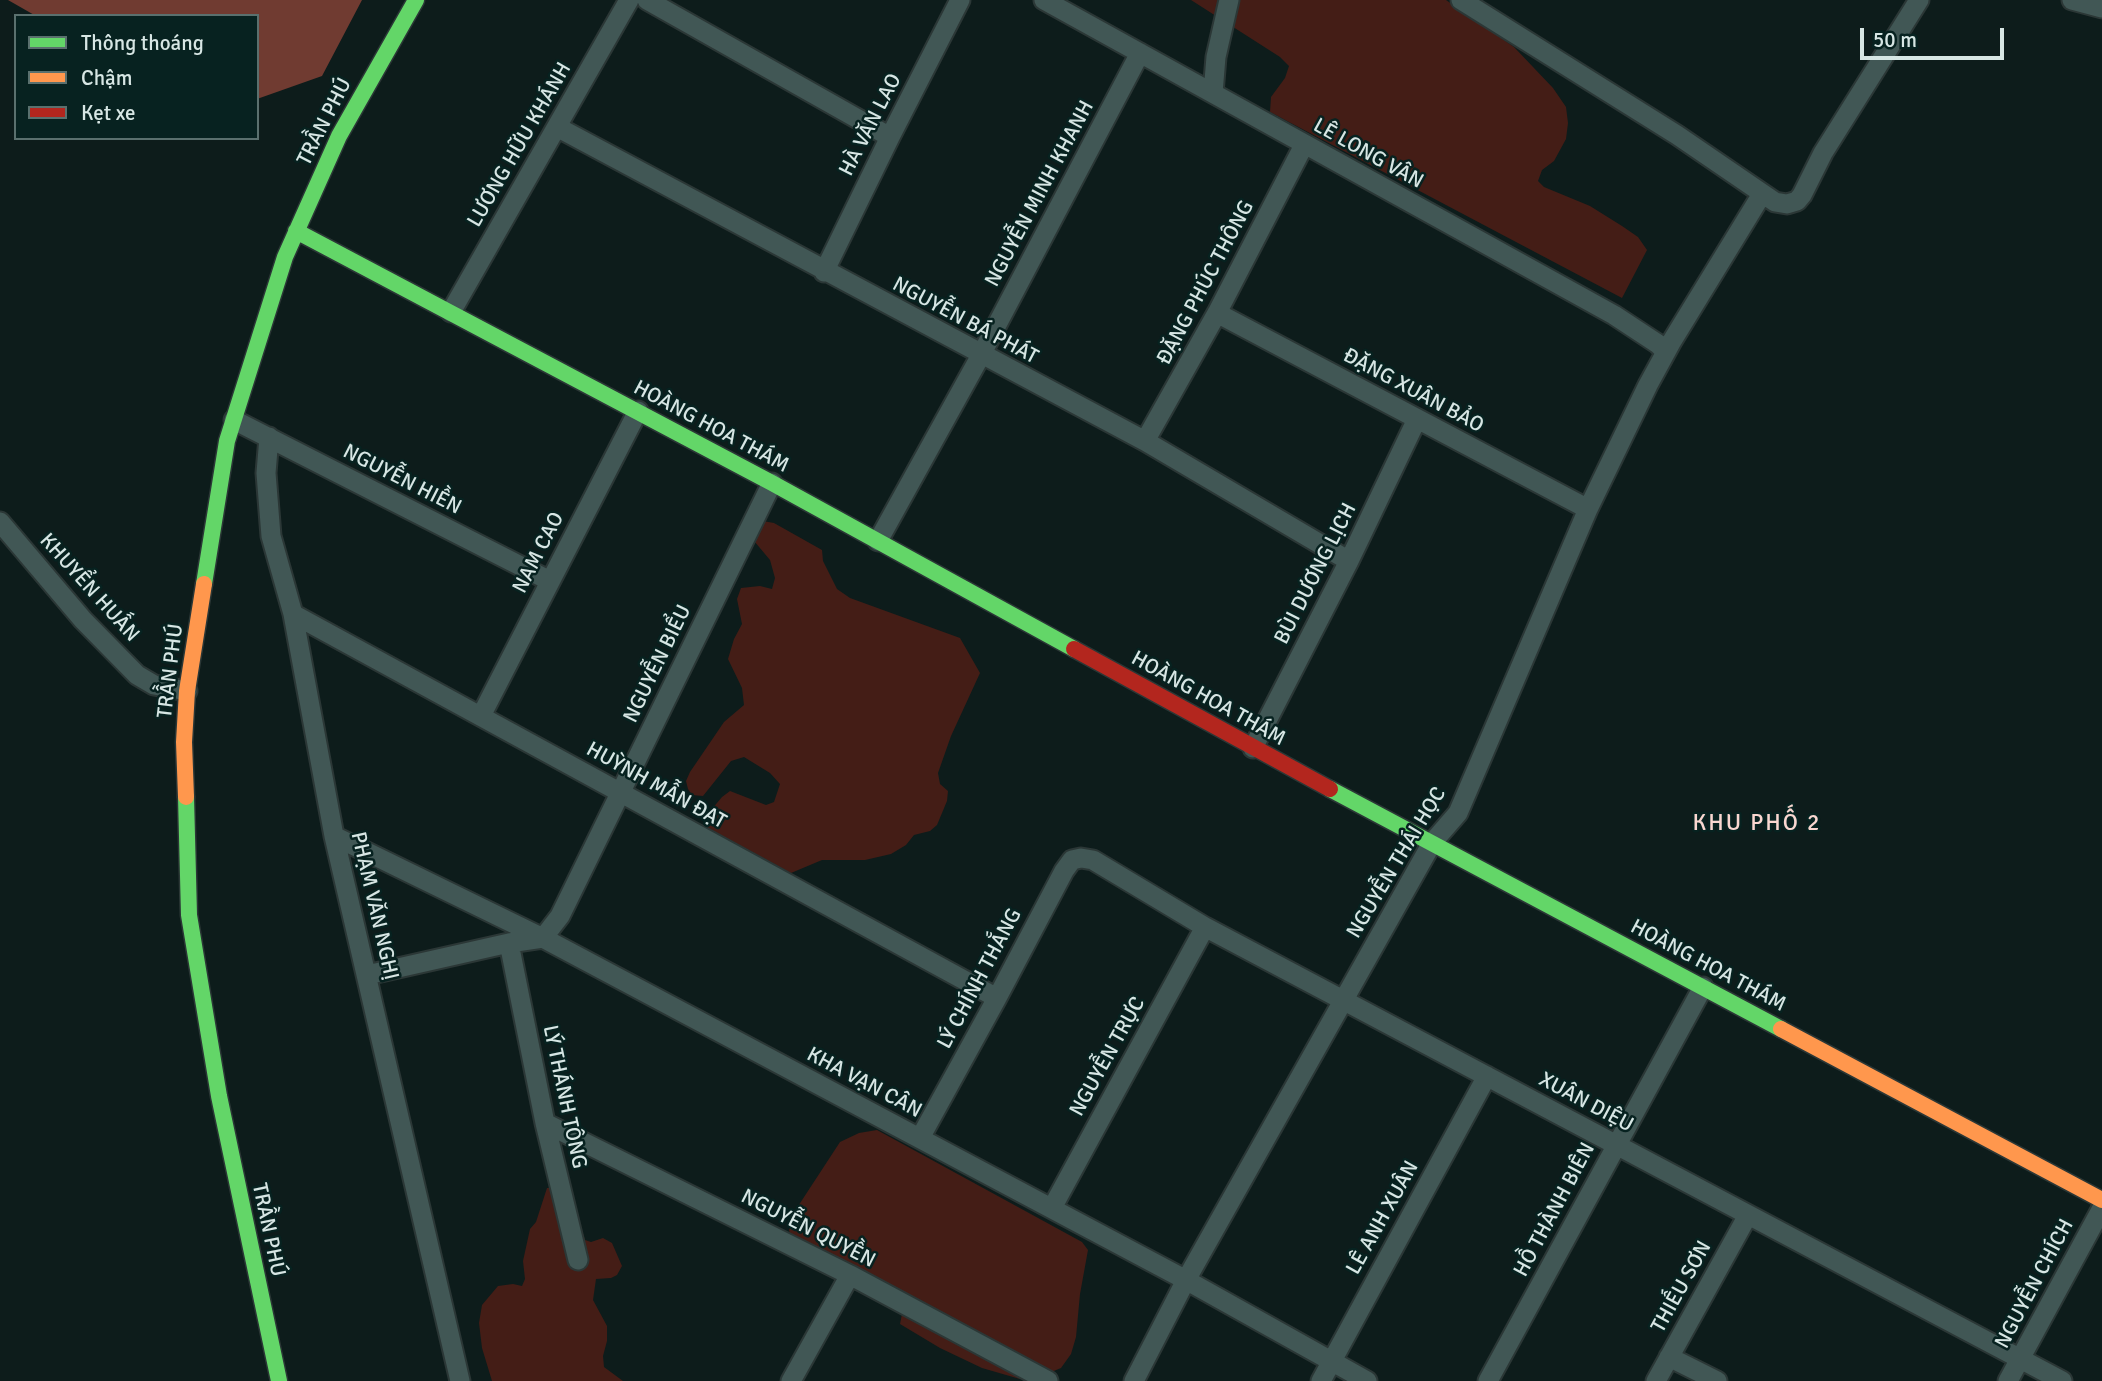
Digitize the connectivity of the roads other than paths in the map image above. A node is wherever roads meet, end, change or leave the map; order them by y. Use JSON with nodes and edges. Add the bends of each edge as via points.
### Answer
{"nodes":[{"id":1,"x":416,"y":0,"type":"edge"},
{"id":2,"x":629,"y":0,"type":"edge"},
{"id":3,"x":647,"y":0,"type":"edge"},
{"id":4,"x":960,"y":0,"type":"edge"},
{"id":5,"x":1044,"y":0,"type":"edge"},
{"id":6,"x":1229,"y":0,"type":"edge"},
{"id":7,"x":1461,"y":0,"type":"edge"},
{"id":8,"x":1919,"y":0,"type":"edge"},
{"id":9,"x":2072,"y":0,"type":"edge"},
{"id":10,"x":2102,"y":8,"type":"edge"},
{"id":11,"x":1140,"y":52,"type":"junction"},
{"id":12,"x":1213,"y":93,"type":"junction"},
{"id":13,"x":557,"y":127,"type":"junction"},
{"id":14,"x":890,"y":137,"type":"junction"},
{"id":15,"x":1304,"y":145,"type":"junction"},
{"id":16,"x":1762,"y":194,"type":"junction"},
{"id":17,"x":296,"y":231,"type":"junction"},
{"id":18,"x":824,"y":272,"type":"junction"},
{"id":19,"x":451,"y":312,"type":"junction"},
{"id":20,"x":1217,"y":313,"type":"junction"},
{"id":21,"x":1666,"y":352,"type":"junction"},
{"id":22,"x":981,"y":355,"type":"junction"},
{"id":23,"x":638,"y":411,"type":"junction"},
{"id":24,"x":1417,"y":419,"type":"junction"},
{"id":25,"x":234,"y":420,"type":"junction"},
{"id":26,"x":268,"y":438,"type":"junction"},
{"id":27,"x":1145,"y":441,"type":"junction"},
{"id":28,"x":772,"y":483,"type":"junction"},
{"id":29,"x":1588,"y":509,"type":"junction"},
{"id":30,"x":0,"y":522,"type":"edge"},
{"id":31,"x":878,"y":541,"type":"junction"},
{"id":32,"x":1349,"y":561,"type":"junction"},
{"id":33,"x":550,"y":581,"type":"junction"},
{"id":34,"x":293,"y":614,"type":"junction"},
{"id":35,"x":187,"y":691,"type":"junction"},
{"id":36,"x":481,"y":716,"type":"junction"},
{"id":37,"x":1253,"y":748,"type":"junction"},
{"id":38,"x":620,"y":793,"type":"junction"},
{"id":39,"x":334,"y":836,"type":"junction"},
{"id":40,"x":1432,"y":843,"type":"junction"},
{"id":41,"x":1093,"y":860,"type":"joint"},
{"id":42,"x":1205,"y":927,"type":"junction"},
{"id":43,"x":543,"y":938,"type":"junction"},
{"id":44,"x":509,"y":943,"type":"junction"},
{"id":45,"x":367,"y":975,"type":"junction"},
{"id":46,"x":1703,"y":987,"type":"junction"},
{"id":47,"x":997,"y":998,"type":"junction"},
{"id":48,"x":1343,"y":1000,"type":"junction"},
{"id":49,"x":1487,"y":1076,"type":"junction"},
{"id":50,"x":545,"y":1123,"type":"junction"},
{"id":51,"x":920,"y":1138,"type":"junction"},
{"id":52,"x":1616,"y":1144,"type":"junction"},
{"id":53,"x":2102,"y":1200,"type":"edge"},
{"id":54,"x":1052,"y":1208,"type":"junction"},
{"id":55,"x":2102,"y":1208,"type":"edge"},
{"id":56,"x":1748,"y":1215,"type":"junction"},
{"id":57,"x":578,"y":1260,"type":"dead end"},
{"id":58,"x":850,"y":1275,"type":"junction"},
{"id":59,"x":1186,"y":1280,"type":"junction"},
{"id":60,"x":1670,"y":1357,"type":"junction"},
{"id":61,"x":2020,"y":1358,"type":"junction"},
{"id":62,"x":1331,"y":1362,"type":"junction"},
{"id":63,"x":279,"y":1381,"type":"edge"},
{"id":64,"x":460,"y":1381,"type":"edge"},
{"id":65,"x":791,"y":1381,"type":"edge"},
{"id":66,"x":1048,"y":1381,"type":"edge"},
{"id":67,"x":1134,"y":1381,"type":"edge"},
{"id":68,"x":1321,"y":1381,"type":"edge"},
{"id":69,"x":1367,"y":1381,"type":"edge"},
{"id":70,"x":1489,"y":1381,"type":"edge"},
{"id":71,"x":1656,"y":1381,"type":"edge"},
{"id":72,"x":1717,"y":1381,"type":"edge"},
{"id":73,"x":2008,"y":1381,"type":"edge"},
{"id":74,"x":2062,"y":1381,"type":"edge"}],
"edges":[{"from":1,"to":17,"type":"street","name":"TRẦN PHÚ","via":[[339,136]]},
{"from":2,"to":13,"type":"street","name":"LƯƠNG HỮU KHÁNH"},
{"from":3,"to":14,"type":"street"},
{"from":4,"to":14,"type":"street","name":"HÀ VĂN LAO"},
{"from":5,"to":11,"type":"street","name":"LÊ LONG VÂN"},
{"from":6,"to":12,"type":"street"},
{"from":7,"to":16,"type":"street","via":[[1677,135]]},
{"from":8,"to":16,"type":"street","via":[[1797,201],[1775,202]]},
{"from":9,"to":10,"type":"street"},
{"from":11,"to":12,"type":"street","name":"LÊ LONG VÂN"},
{"from":11,"to":22,"type":"street","name":"NGUYỄN MINH KHANH"},
{"from":12,"to":15,"type":"street","name":"LÊ LONG VÂN"},
{"from":13,"to":18,"type":"street","name":"NGUYỄN BÁ PHÁT"},
{"from":13,"to":19,"type":"street","name":"LƯƠNG HỮU KHÁNH"},
{"from":14,"to":18,"type":"street","name":"HÀ VĂN LAO"},
{"from":15,"to":20,"type":"street","name":"ĐẶNG PHÚC THÔNG"},
{"from":15,"to":21,"type":"street","name":"LÊ LONG VÂN","via":[[1614,315]]},
{"from":16,"to":21,"type":"street","name":"NGUYỄN THÁI HỌC"},
{"from":17,"to":19,"type":"street","name":"HOÀNG HOA THÁM"},
{"from":17,"to":25,"type":"street","name":"TRẦN PHÚ"},
{"from":18,"to":22,"type":"street","name":"NGUYỄN BÁ PHÁT"},
{"from":19,"to":23,"type":"street","name":"HOÀNG HOA THÁM"},
{"from":20,"to":24,"type":"street","name":"ĐẶNG XUÂN BẢO"},
{"from":20,"to":27,"type":"street","name":"ĐẶNG PHÚC THÔNG"},
{"from":21,"to":29,"type":"street","name":"NGUYỄN THÁI HỌC"},
{"from":22,"to":27,"type":"street","name":"NGUYỄN BÁ PHÁT"},
{"from":22,"to":31,"type":"street","name":"NGUYỄN MINH KHANH"},
{"from":23,"to":28,"type":"street","name":"HOÀNG HOA THÁM"},
{"from":23,"to":33,"type":"street","name":"NAM CAO"},
{"from":24,"to":29,"type":"street","name":"ĐẶNG XUÂN BẢO"},
{"from":24,"to":32,"type":"street","name":"BÙI DƯƠNG LỊCH"},
{"from":25,"to":26,"type":"street","name":"NGUYỄN HIỀN"},
{"from":25,"to":35,"type":"street","name":"TRẦN PHÚ","via":[[212,525]]},
{"from":26,"to":33,"type":"street","name":"NGUYỄN HIỀN"},
{"from":26,"to":34,"type":"street","name":"PHẠM VĂN NGHỊ","via":[[268,515]]},
{"from":27,"to":32,"type":"street","name":"NGUYỄN BÁ PHÁT"},
{"from":28,"to":31,"type":"street","name":"HOÀNG HOA THÁM"},
{"from":28,"to":38,"type":"street","name":"NGUYỄN BIỂU"},
{"from":29,"to":40,"type":"street","name":"NGUYỄN THÁI HỌC","via":[[1458,813]]},
{"from":30,"to":35,"type":"street","name":"KHUYỂN HUẤN","via":[[83,620],[137,675],[153,685]]},
{"from":31,"to":37,"type":"street","name":"HOÀNG HOA THÁM"},
{"from":32,"to":37,"type":"street","name":"BÙI DƯƠNG LỊCH"},
{"from":33,"to":36,"type":"street","name":"NAM CAO"},
{"from":34,"to":36,"type":"street","name":"HUỲNH MẪN ĐẠT"},
{"from":34,"to":39,"type":"street","name":"PHẠM VĂN NGHỊ"},
{"from":35,"to":63,"type":"street","name":"TRẦN PHÚ","via":[[189,915],[219,1096]]},
{"from":36,"to":38,"type":"street","name":"HUỲNH MẪN ĐẠT"},
{"from":37,"to":40,"type":"street","name":"HOÀNG HOA THÁM"},
{"from":38,"to":43,"type":"street","name":"NGUYỄN BIỂU","via":[[560,916]]},
{"from":38,"to":47,"type":"street","name":"HUỲNH MẪN ĐẠT"},
{"from":39,"to":43,"type":"street","name":"KHA VẠN CÂN"},
{"from":39,"to":45,"type":"street","name":"PHẠM VĂN NGHỊ"},
{"from":40,"to":46,"type":"street","name":"HOÀNG HOA THÁM"},
{"from":40,"to":48,"type":"street","name":"NGUYỄN THÁI HỌC"},
{"from":41,"to":42,"type":"street","name":"XUÂN DIỆU"},
{"from":41,"to":47,"type":"street","name":"LÝ CHÍNH THẮNG","via":[[1072,860],[1064,871]]},
{"from":42,"to":48,"type":"street","name":"XUÂN DIỆU"},
{"from":42,"to":54,"type":"street","name":"NGUYỄN TRỰC"},
{"from":43,"to":44,"type":"street"},
{"from":43,"to":51,"type":"street","name":"KHA VẠN CÂN"},
{"from":44,"to":45,"type":"street"},
{"from":44,"to":50,"type":"street","name":"LÝ THÁNH TÔNG"},
{"from":45,"to":64,"type":"street","name":"PHẠM VĂN NGHỊ"},
{"from":46,"to":52,"type":"street","name":"HỒ THÀNH BIÊN"},
{"from":46,"to":53,"type":"street","name":"HOÀNG HOA THÁM"},
{"from":47,"to":51,"type":"street","name":"LÝ CHÍNH THẮNG"},
{"from":48,"to":49,"type":"street","name":"XUÂN DIỆU"},
{"from":48,"to":59,"type":"street","name":"NGUYỄN THÁI HỌC"},
{"from":49,"to":52,"type":"street","name":"XUÂN DIỆU"},
{"from":49,"to":62,"type":"street","name":"LÊ ANH XUÂN"},
{"from":50,"to":57,"type":"street","name":"LÝ THÁNH TÔNG"},
{"from":50,"to":58,"type":"street","name":"NGUYỄN QUYỀN"},
{"from":51,"to":54,"type":"street","name":"KHA VẠN CÂN"},
{"from":52,"to":56,"type":"street","name":"XUÂN DIỆU"},
{"from":52,"to":70,"type":"street","name":"HỒ THÀNH BIÊN"},
{"from":54,"to":59,"type":"street","name":"KHA VẠN CÂN"},
{"from":55,"to":61,"type":"street","name":"NGUYỄN CHÍCH"},
{"from":56,"to":60,"type":"street","name":"THIẾU SƠN"},
{"from":56,"to":61,"type":"street","name":"XUÂN DIỆU"},
{"from":58,"to":65,"type":"street"},
{"from":58,"to":66,"type":"street","name":"NGUYỄN QUYỀN"},
{"from":59,"to":62,"type":"street","name":"KHA VẠN CÂN"},
{"from":59,"to":67,"type":"street","name":"NGUYỄN THÁI HỌC"},
{"from":60,"to":71,"type":"street","name":"THIẾU SƠN"},
{"from":60,"to":72,"type":"street"},
{"from":61,"to":73,"type":"street","name":"NGUYỄN CHÍCH"},
{"from":61,"to":74,"type":"street","name":"XUÂN DIỆU"},
{"from":62,"to":68,"type":"street","name":"LÊ ANH XUÂN"},
{"from":62,"to":69,"type":"street","name":"KHA VẠN CÂN"}]}
